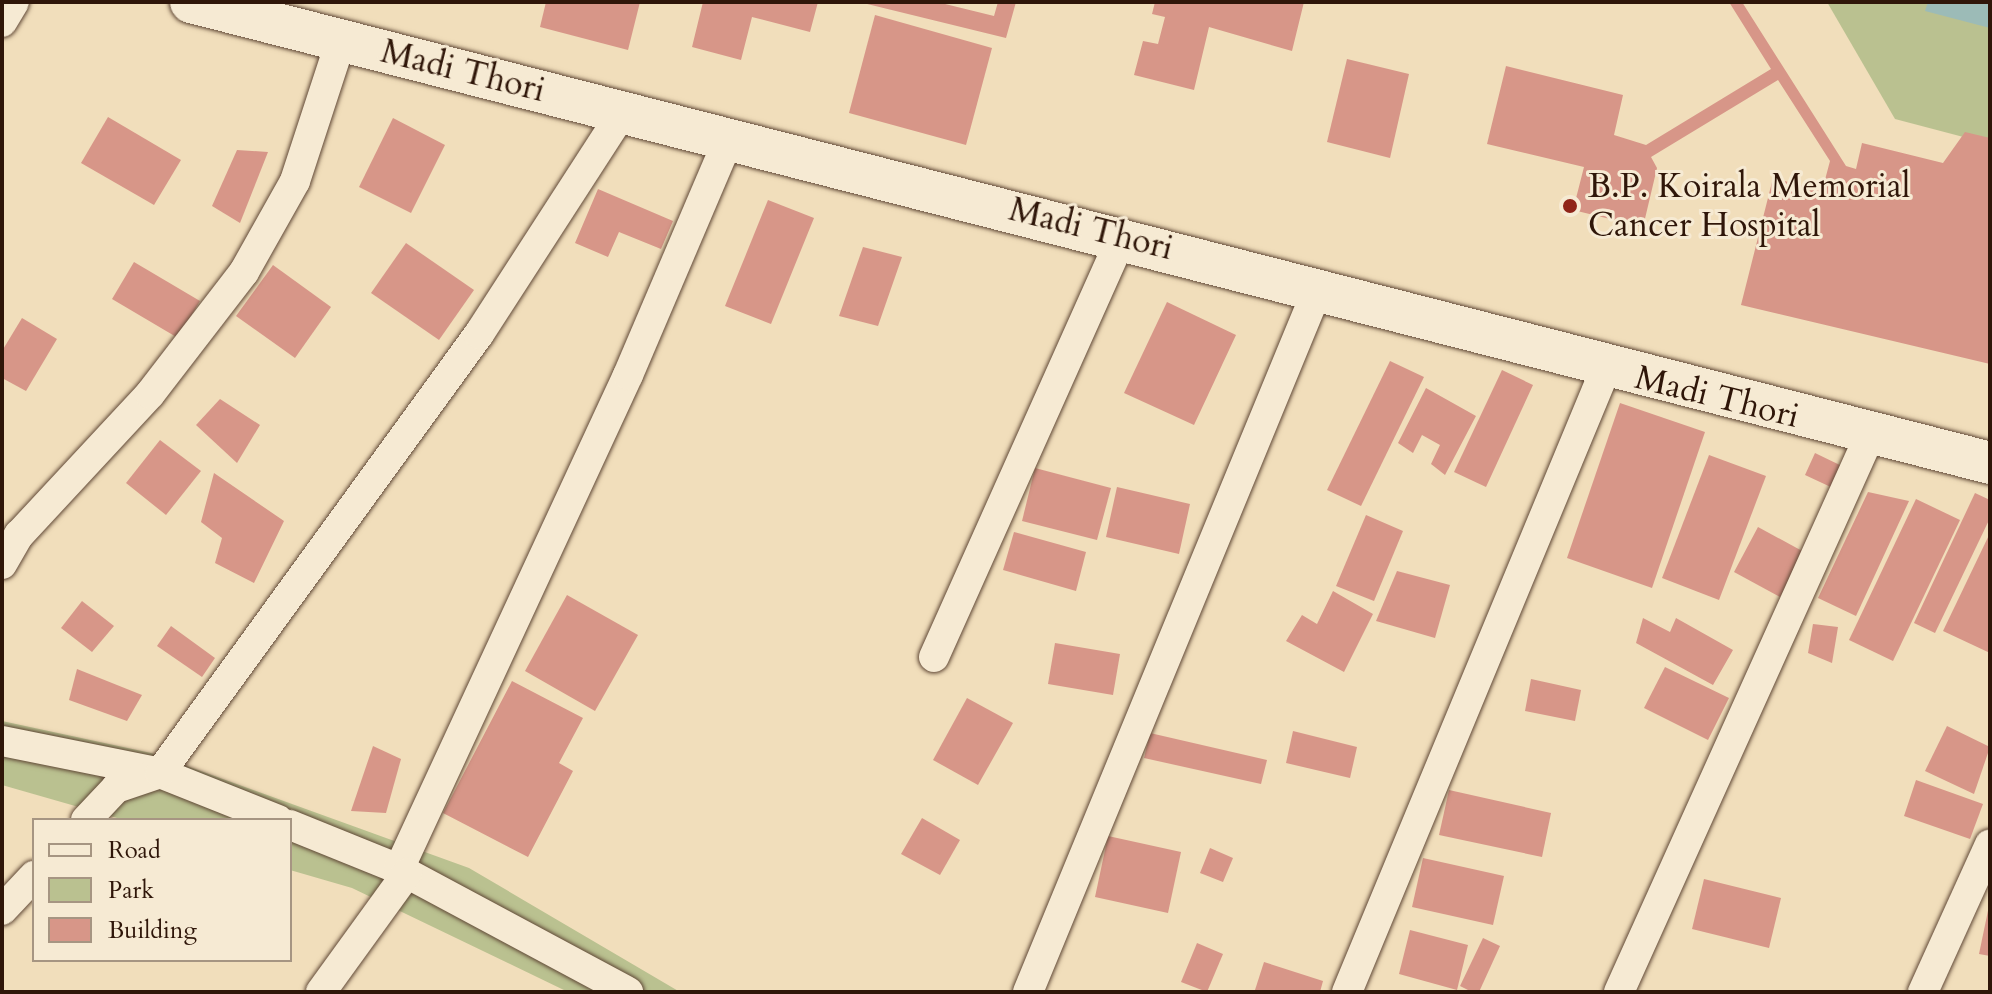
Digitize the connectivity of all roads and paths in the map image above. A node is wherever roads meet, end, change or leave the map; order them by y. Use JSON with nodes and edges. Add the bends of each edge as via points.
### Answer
{"nodes":[{"id":1,"x":14,"y":2,"type":"edge"},
{"id":2,"x":191,"y":2,"type":"edge"},
{"id":3,"x":2,"y":22,"type":"edge"},
{"id":4,"x":341,"y":40,"type":"junction"},
{"id":5,"x":623,"y":111,"type":"junction"},
{"id":6,"x":729,"y":138,"type":"junction"},
{"id":7,"x":1122,"y":237,"type":"junction"},
{"id":8,"x":1319,"y":286,"type":"junction"},
{"id":9,"x":1606,"y":368,"type":"junction"},
{"id":10,"x":1870,"y":435,"type":"junction"},
{"id":11,"x":1990,"y":463,"type":"edge"},
{"id":12,"x":2,"y":564,"type":"edge"},
{"id":13,"x":934,"y":657,"type":"dead end"},
{"id":14,"x":2,"y":741,"type":"edge"},
{"id":15,"x":160,"y":773,"type":"junction"},
{"id":16,"x":88,"y":818,"type":"edge"},
{"id":17,"x":273,"y":818,"type":"edge"},
{"id":18,"x":292,"y":826,"type":"edge"},
{"id":19,"x":1990,"y":844,"type":"edge"},
{"id":20,"x":403,"y":871,"type":"junction"},
{"id":21,"x":32,"y":878,"type":"edge"},
{"id":22,"x":2,"y":910,"type":"edge"},
{"id":23,"x":321,"y":992,"type":"edge"},
{"id":24,"x":628,"y":992,"type":"edge"},
{"id":25,"x":1028,"y":992,"type":"edge"},
{"id":26,"x":1347,"y":992,"type":"edge"},
{"id":27,"x":1619,"y":992,"type":"edge"},
{"id":28,"x":1923,"y":992,"type":"edge"}],
"edges":[{"from":1,"to":3,"type":"street"},
{"from":2,"to":4,"type":"main road","name":"Madi Thori"},
{"from":4,"to":5,"type":"main road","name":"Madi Thori"},
{"from":4,"to":12,"type":"street","via":[[295,181],[244,272],[150,394],[19,535]]},
{"from":5,"to":6,"type":"main road","name":"Madi Thori"},
{"from":5,"to":15,"type":"street","via":[[479,334]]},
{"from":6,"to":7,"type":"main road","name":"Madi Thori"},
{"from":6,"to":20,"type":"street","via":[[628,375]]},
{"from":7,"to":8,"type":"main road","name":"Madi Thori"},
{"from":7,"to":13,"type":"street"},
{"from":8,"to":9,"type":"main road","name":"Madi Thori"},
{"from":8,"to":25,"type":"street"},
{"from":9,"to":10,"type":"main road","name":"Madi Thori"},
{"from":9,"to":26,"type":"street"},
{"from":10,"to":11,"type":"main road","name":"Madi Thori"},
{"from":10,"to":27,"type":"street"},
{"from":14,"to":15,"type":"street"},
{"from":15,"to":16,"type":"street","via":[[116,788]]},
{"from":15,"to":17,"type":"street"},
{"from":18,"to":20,"type":"street"},
{"from":19,"to":28,"type":"street"},
{"from":20,"to":23,"type":"street"},
{"from":20,"to":24,"type":"street"},
{"from":21,"to":22,"type":"street"}]}
